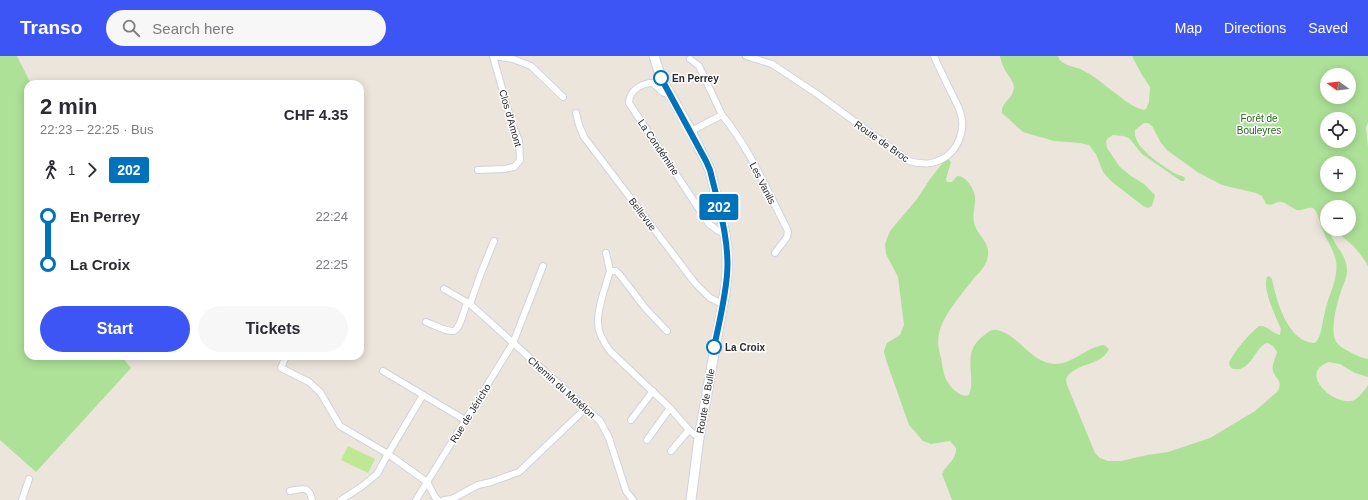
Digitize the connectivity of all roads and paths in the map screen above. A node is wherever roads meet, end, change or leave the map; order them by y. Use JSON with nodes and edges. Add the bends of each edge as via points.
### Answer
{"nodes":[{"id":1,"x":493,"y":56,"type":"edge"},
{"id":2,"x":654,"y":56,"type":"edge"},
{"id":3,"x":746,"y":56,"type":"edge"},
{"id":4,"x":934,"y":56,"type":"edge"},
{"id":5,"x":690,"y":59,"type":"dead end"},
{"id":6,"x":670,"y":95,"type":"junction"},
{"id":7,"x":562,"y":97,"type":"dead end"},
{"id":8,"x":576,"y":113,"type":"dead end"},
{"id":9,"x":722,"y":115,"type":"junction"},
{"id":10,"x":691,"y":131,"type":"junction"},
{"id":11,"x":478,"y":170,"type":"dead end"},
{"id":12,"x":725,"y":234,"type":"junction"},
{"id":13,"x":494,"y":242,"type":"dead end"},
{"id":14,"x":606,"y":253,"type":"dead end"},
{"id":15,"x":775,"y":253,"type":"dead end"},
{"id":16,"x":543,"y":266,"type":"dead end"},
{"id":17,"x":610,"y":270,"type":"junction"},
{"id":18,"x":444,"y":289,"type":"dead end"},
{"id":19,"x":469,"y":304,"type":"junction"},
{"id":20,"x":723,"y":304,"type":"junction"},
{"id":21,"x":426,"y":322,"type":"dead end"},
{"id":22,"x":667,"y":331,"type":"dead end"},
{"id":23,"x":513,"y":343,"type":"junction"},
{"id":24,"x":285,"y":360,"type":"edge"},
{"id":25,"x":383,"y":371,"type":"dead end"},
{"id":26,"x":652,"y":391,"type":"junction"},
{"id":27,"x":423,"y":395,"type":"junction"},
{"id":28,"x":586,"y":408,"type":"junction"},
{"id":29,"x":670,"y":408,"type":"junction"},
{"id":30,"x":465,"y":420,"type":"junction"},
{"id":31,"x":631,"y":420,"type":"dead end"},
{"id":32,"x":689,"y":430,"type":"junction"},
{"id":33,"x":699,"y":438,"type":"junction"},
{"id":34,"x":647,"y":440,"type":"dead end"},
{"id":35,"x":671,"y":451,"type":"dead end"},
{"id":36,"x":388,"y":454,"type":"junction"},
{"id":37,"x":29,"y":479,"type":"dead end"},
{"id":38,"x":427,"y":482,"type":"junction"},
{"id":39,"x":290,"y":492,"type":"dead end"},
{"id":40,"x":22,"y":500,"type":"edge"},
{"id":41,"x":312,"y":500,"type":"edge"},
{"id":42,"x":341,"y":500,"type":"edge"},
{"id":43,"x":416,"y":500,"type":"edge"},
{"id":44,"x":438,"y":500,"type":"edge"},
{"id":45,"x":444,"y":500,"type":"edge"},
{"id":46,"x":633,"y":500,"type":"edge"},
{"id":47,"x":690,"y":500,"type":"edge"}],
"edges":[{"from":1,"to":7,"type":"street","name":"Clos d'Amont","via":[[513,59],[531,66]]},
{"from":1,"to":11,"type":"street","name":"Clos d'Amont","via":[[519,141],[520,160],[514,167]]},
{"from":2,"to":6,"type":"street","name":"Route de Bulle","via":[[657,69]]},
{"from":3,"to":4,"type":"street","name":"Route de Broc","via":[[772,64],[909,161],[920,164],[936,162],[952,152],[959,141],[962,124],[961,114]]},
{"from":5,"to":9,"type":"street","name":"Les Vanils","via":[[699,66]]},
{"from":6,"to":10,"type":"street","name":"Route de Bulle"},
{"from":6,"to":12,"type":"street","name":"La Condémine","via":[[662,92],[653,83],[644,83],[629,97],[629,103],[709,224]]},
{"from":8,"to":20,"type":"street","name":"Bellevue","via":[[584,137],[695,283],[710,298]]},
{"from":9,"to":10,"type":"street"},
{"from":9,"to":15,"type":"street","name":"Les Vanils","via":[[733,128],[756,168],[788,231],[787,237]]},
{"from":10,"to":12,"type":"street","name":"Route de Bulle","via":[[710,170]]},
{"from":12,"to":20,"type":"street","name":"Route de Bulle","via":[[727,274]]},
{"from":13,"to":19,"type":"street"},
{"from":14,"to":17,"type":"street"},
{"from":16,"to":23,"type":"street","name":"Rue de Jéricho"},
{"from":17,"to":22,"type":"street","via":[[620,275]]},
{"from":17,"to":26,"type":"street","via":[[598,323],[603,341]]},
{"from":18,"to":19,"type":"street"},
{"from":19,"to":21,"type":"street","via":[[458,329],[454,332]]},
{"from":19,"to":23,"type":"street"},
{"from":20,"to":33,"type":"street","name":"Route de Bulle"},
{"from":23,"to":28,"type":"street","name":"Chemin du Motélon"},
{"from":23,"to":30,"type":"street","name":"Rue de Jéricho"},
{"from":24,"to":36,"type":"street","via":[[282,368],[309,382],[320,392],[340,426]]},
{"from":25,"to":27,"type":"street"},
{"from":26,"to":29,"type":"street"},
{"from":26,"to":31,"type":"street"},
{"from":27,"to":30,"type":"street"},
{"from":27,"to":36,"type":"street"},
{"from":28,"to":45,"type":"street","via":[[519,472],[478,485]]},
{"from":28,"to":46,"type":"street","name":"Chemin du Motélon","via":[[600,421],[609,438],[626,491]]},
{"from":29,"to":32,"type":"street"},
{"from":29,"to":34,"type":"street"},
{"from":30,"to":38,"type":"street","name":"Rue de Jéricho"},
{"from":32,"to":33,"type":"street"},
{"from":32,"to":35,"type":"street"},
{"from":33,"to":47,"type":"street","name":"Route de Bulle"},
{"from":36,"to":38,"type":"street"},
{"from":36,"to":42,"type":"street","via":[[378,474]]},
{"from":37,"to":40,"type":"street"},
{"from":38,"to":43,"type":"street","name":"Rue de Jéricho"},
{"from":38,"to":44,"type":"street"},
{"from":39,"to":41,"type":"street","via":[[307,490],[311,493]]}]}
